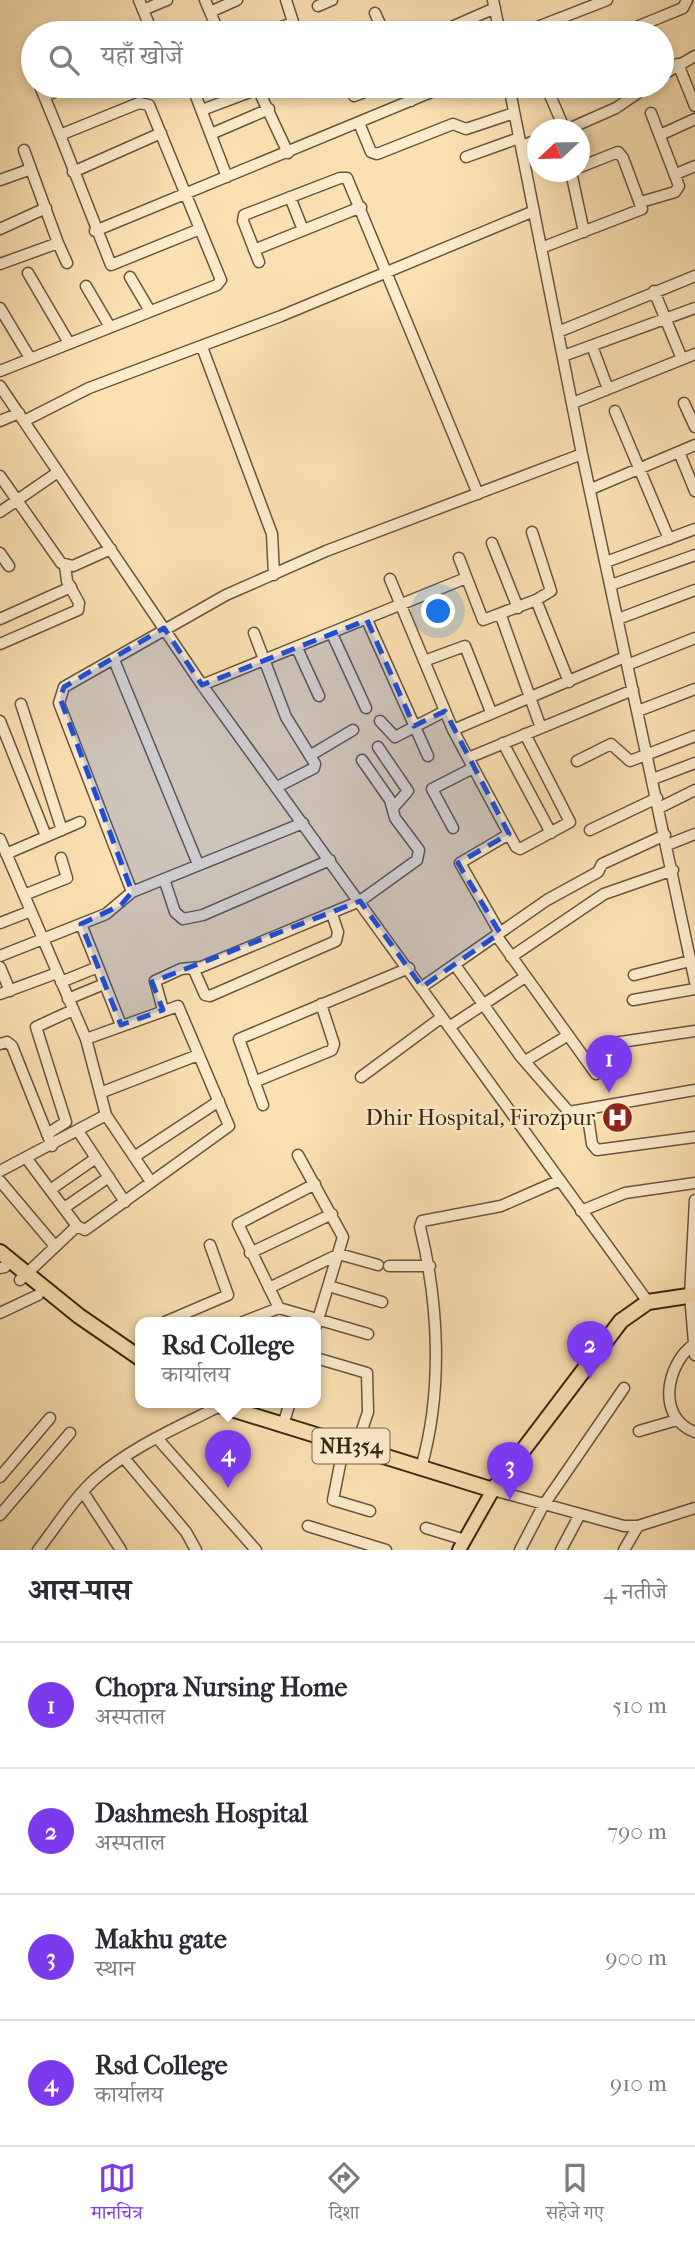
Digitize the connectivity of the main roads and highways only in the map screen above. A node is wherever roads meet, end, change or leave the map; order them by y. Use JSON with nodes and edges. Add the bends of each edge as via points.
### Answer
{"nodes":[{"id":1,"x":0,"y":1252,"type":"edge"},
{"id":2,"x":2,"y":1266,"type":"edge"},
{"id":3,"x":23,"y":1277,"type":"junction"},
{"id":4,"x":693,"y":1295,"type":"edge"},
{"id":5,"x":135,"y":1355,"type":"edge"},
{"id":6,"x":135,"y":1364,"type":"edge"},
{"id":7,"x":227,"y":1408,"type":"edge"},
{"id":8,"x":493,"y":1490,"type":"junction"},
{"id":9,"x":462,"y":1545,"type":"edge"}],
"edges":[{"from":1,"to":3,"type":"highway"},
{"from":2,"to":3,"type":"highway"},
{"from":3,"to":5,"type":"highway"},
{"from":3,"to":6,"type":"highway","via":[[38,1295]]},
{"from":4,"to":8,"type":"highway","via":[[648,1301],[621,1321]]},
{"from":7,"to":8,"type":"highway","number":"NH354"},
{"from":8,"to":9,"type":"main road"}]}
